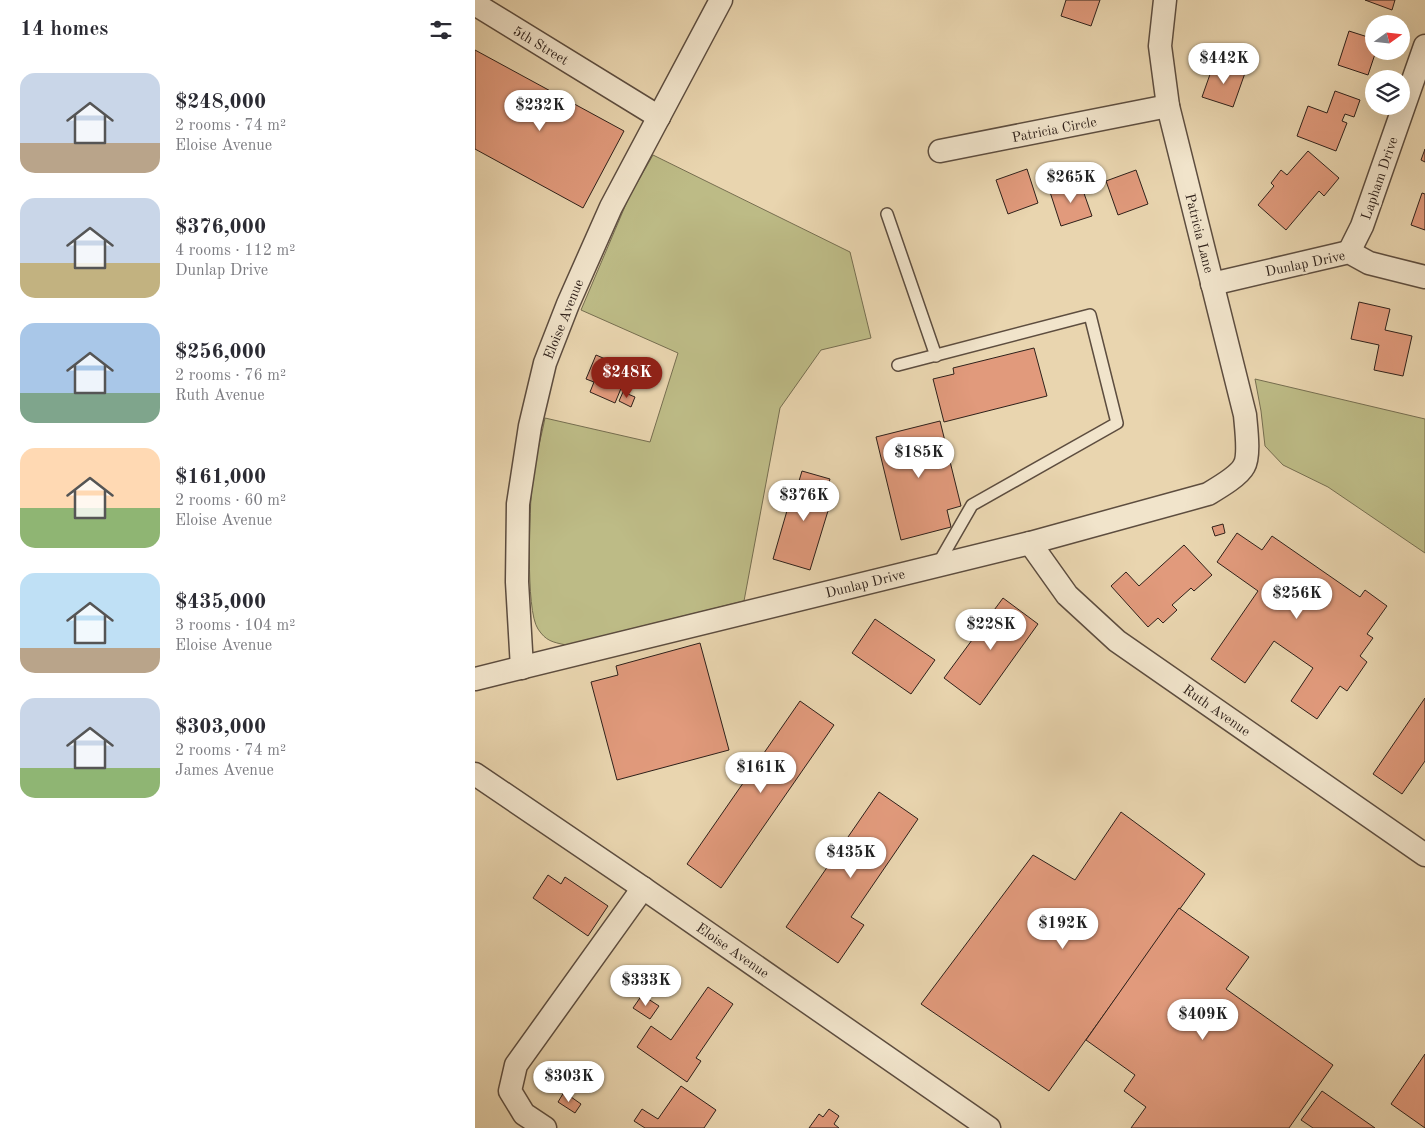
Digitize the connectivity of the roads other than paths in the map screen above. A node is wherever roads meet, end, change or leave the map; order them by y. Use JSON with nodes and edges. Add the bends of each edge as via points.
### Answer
{"nodes":[{"id":1,"x":721,"y":0,"type":"edge"},
{"id":2,"x":1165,"y":0,"type":"edge"},
{"id":3,"x":475,"y":4,"type":"edge"},
{"id":4,"x":1425,"y":46,"type":"edge"},
{"id":5,"x":1168,"y":106,"type":"junction"},
{"id":6,"x":659,"y":117,"type":"junction"},
{"id":7,"x":940,"y":151,"type":"dead end"},
{"id":8,"x":887,"y":214,"type":"dead end"},
{"id":9,"x":1349,"y":252,"type":"junction"},
{"id":10,"x":1425,"y":276,"type":"edge"},
{"id":11,"x":1213,"y":284,"type":"junction"},
{"id":12,"x":936,"y":356,"type":"junction"},
{"id":13,"x":898,"y":365,"type":"dead end"},
{"id":14,"x":1245,"y":466,"type":"joint"},
{"id":15,"x":1030,"y":542,"type":"junction"},
{"id":16,"x":937,"y":566,"type":"junction"},
{"id":17,"x":522,"y":668,"type":"junction"},
{"id":18,"x":475,"y":679,"type":"edge"},
{"id":19,"x":475,"y":774,"type":"edge"},
{"id":20,"x":1425,"y":855,"type":"edge"},
{"id":21,"x":643,"y":888,"type":"junction"},
{"id":22,"x":545,"y":1128,"type":"edge"},
{"id":23,"x":989,"y":1128,"type":"edge"}],
"edges":[{"from":1,"to":6,"type":"street","name":"Eloise Avenue"},
{"from":2,"to":5,"type":"street","name":"Patricia Lane","via":[[1160,46]]},
{"from":3,"to":6,"type":"street","name":"5th Street"},
{"from":4,"to":9,"type":"street","name":"Lapham Drive","via":[[1362,226]]},
{"from":5,"to":7,"type":"street","name":"Patricia Circle"},
{"from":5,"to":11,"type":"street","name":"Patricia Lane"},
{"from":6,"to":17,"type":"street","name":"Eloise Avenue","via":[[611,207],[545,363],[530,426],[518,504],[517,582]]},
{"from":8,"to":12,"type":"lane"},
{"from":9,"to":10,"type":"street","name":"Dunlap Drive","via":[[1369,263]]},
{"from":9,"to":11,"type":"street","name":"Dunlap Drive"},
{"from":11,"to":14,"type":"street","name":"Patricia Lane","via":[[1245,415]]},
{"from":12,"to":13,"type":"lane"},
{"from":12,"to":16,"type":"lane","via":[[1090,314],[1117,423],[972,505]]},
{"from":14,"to":15,"type":"street","name":"Dunlap Drive","via":[[1208,494]]},
{"from":15,"to":16,"type":"street","name":"Dunlap Drive"},
{"from":15,"to":20,"type":"street","name":"Ruth Avenue","via":[[1067,595],[1117,641]]},
{"from":16,"to":17,"type":"street","name":"Dunlap Drive"},
{"from":17,"to":18,"type":"street","name":"Dunlap Drive"},
{"from":19,"to":21,"type":"street","name":"Eloise Avenue"},
{"from":21,"to":22,"type":"street","via":[[516,1065],[510,1091],[524,1114]]},
{"from":21,"to":23,"type":"street","name":"Eloise Avenue"}]}
